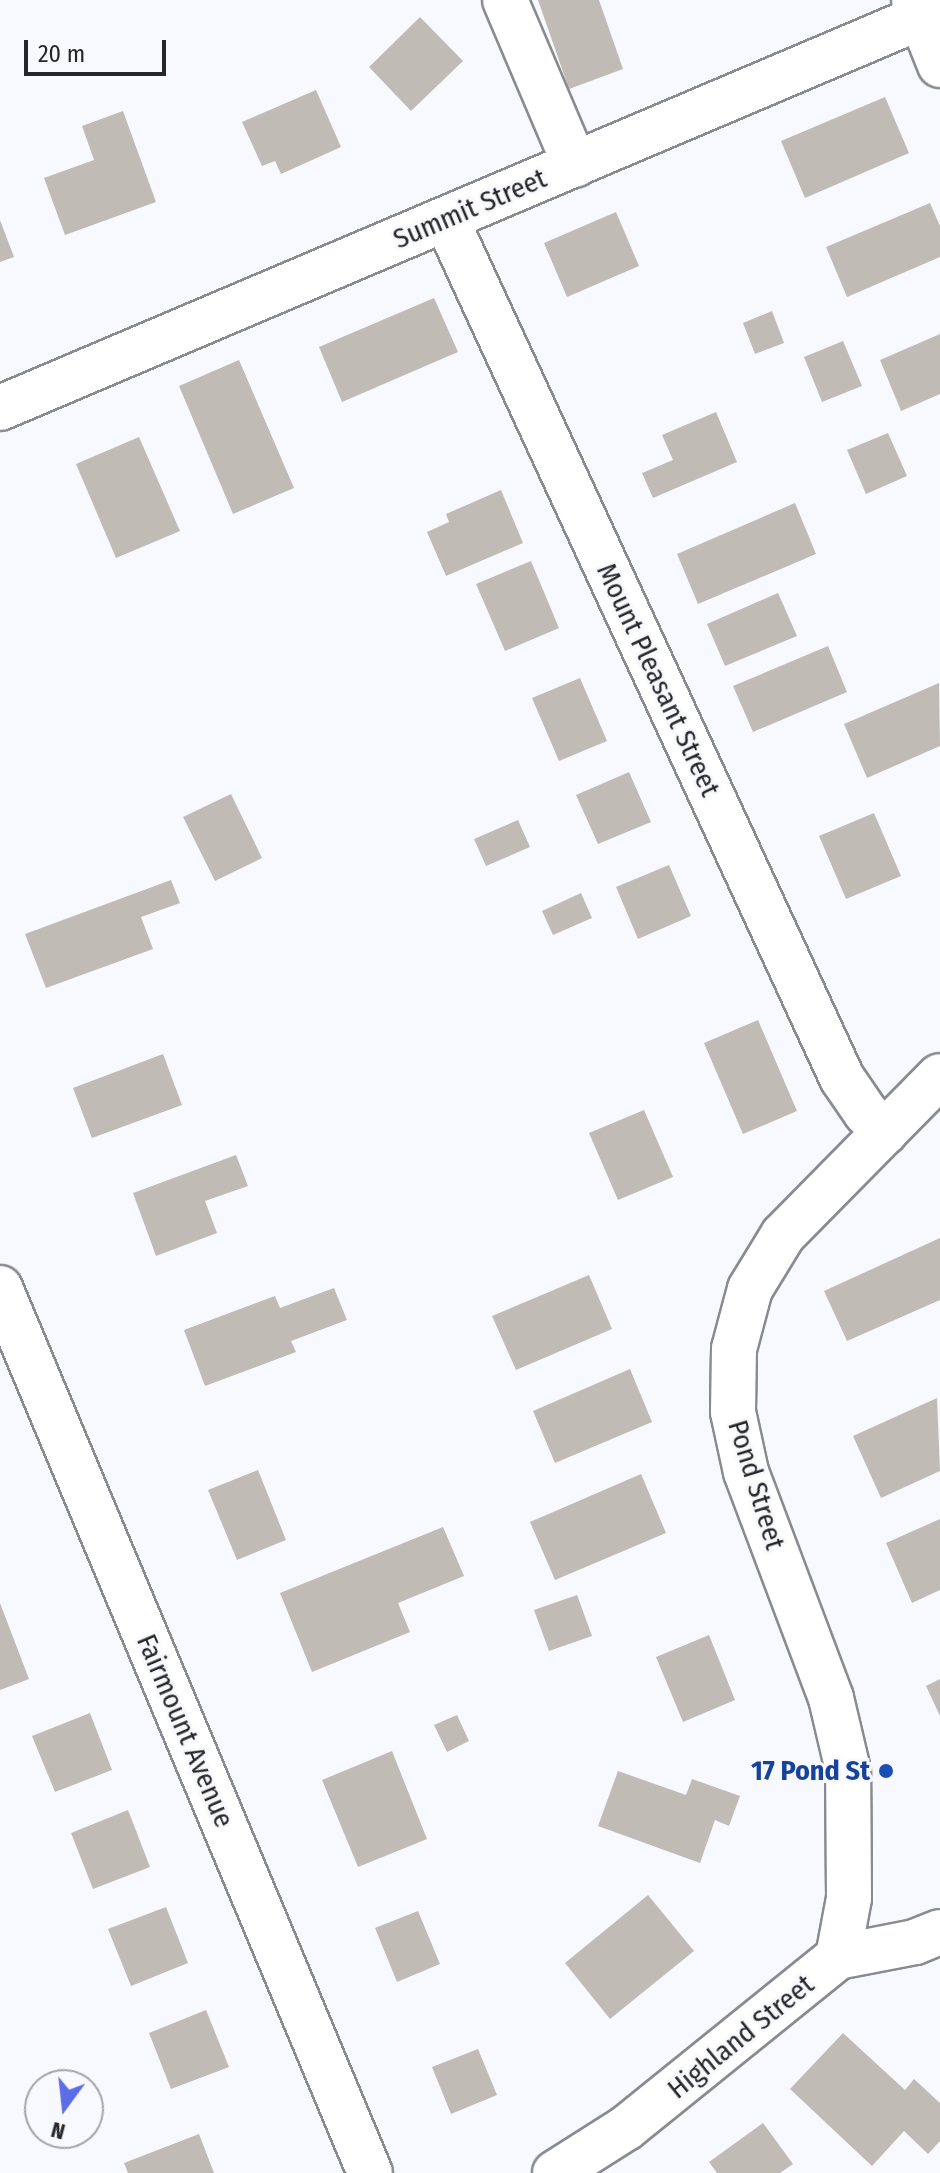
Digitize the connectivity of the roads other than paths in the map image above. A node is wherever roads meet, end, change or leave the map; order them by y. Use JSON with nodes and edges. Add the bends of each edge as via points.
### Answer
{"nodes":[{"id":1,"x":505,"y":0,"type":"edge"},
{"id":2,"x":925,"y":9,"type":"edge"},
{"id":3,"x":940,"y":65,"type":"edge"},
{"id":4,"x":575,"y":165,"type":"junction"},
{"id":5,"x":446,"y":219,"type":"junction"},
{"id":6,"x":0,"y":408,"type":"edge"},
{"id":7,"x":940,"y":1076,"type":"edge"},
{"id":8,"x":885,"y":1132,"type":"junction"},
{"id":9,"x":0,"y":1288,"type":"edge"},
{"id":10,"x":940,"y":1932,"type":"edge"},
{"id":11,"x":838,"y":1957,"type":"junction"},
{"id":12,"x":370,"y":2173,"type":"edge"},
{"id":13,"x":555,"y":2173,"type":"edge"}],
"edges":[{"from":1,"to":4,"type":"street"},
{"from":2,"to":3,"type":"street"},
{"from":2,"to":4,"type":"street","name":"Summit Street"},
{"from":4,"to":5,"type":"street","name":"Summit Street"},
{"from":5,"to":6,"type":"street","name":"Summit Street"},
{"from":5,"to":8,"type":"street","name":"Mount Pleasant Street","via":[[842,1078]]},
{"from":7,"to":8,"type":"street","name":"Pond Street"},
{"from":8,"to":11,"type":"street","name":"Pond Street","via":[[763,1262],[740,1319],[732,1381],[746,1472],[831,1698],[848,1770],[849,1898]]},
{"from":9,"to":12,"type":"street","name":"Fairmount Avenue"},
{"from":10,"to":11,"type":"street","name":"Highland Street","via":[[905,1945]]},
{"from":11,"to":13,"type":"street","name":"Highland Street","via":[[626,2128]]}]}
